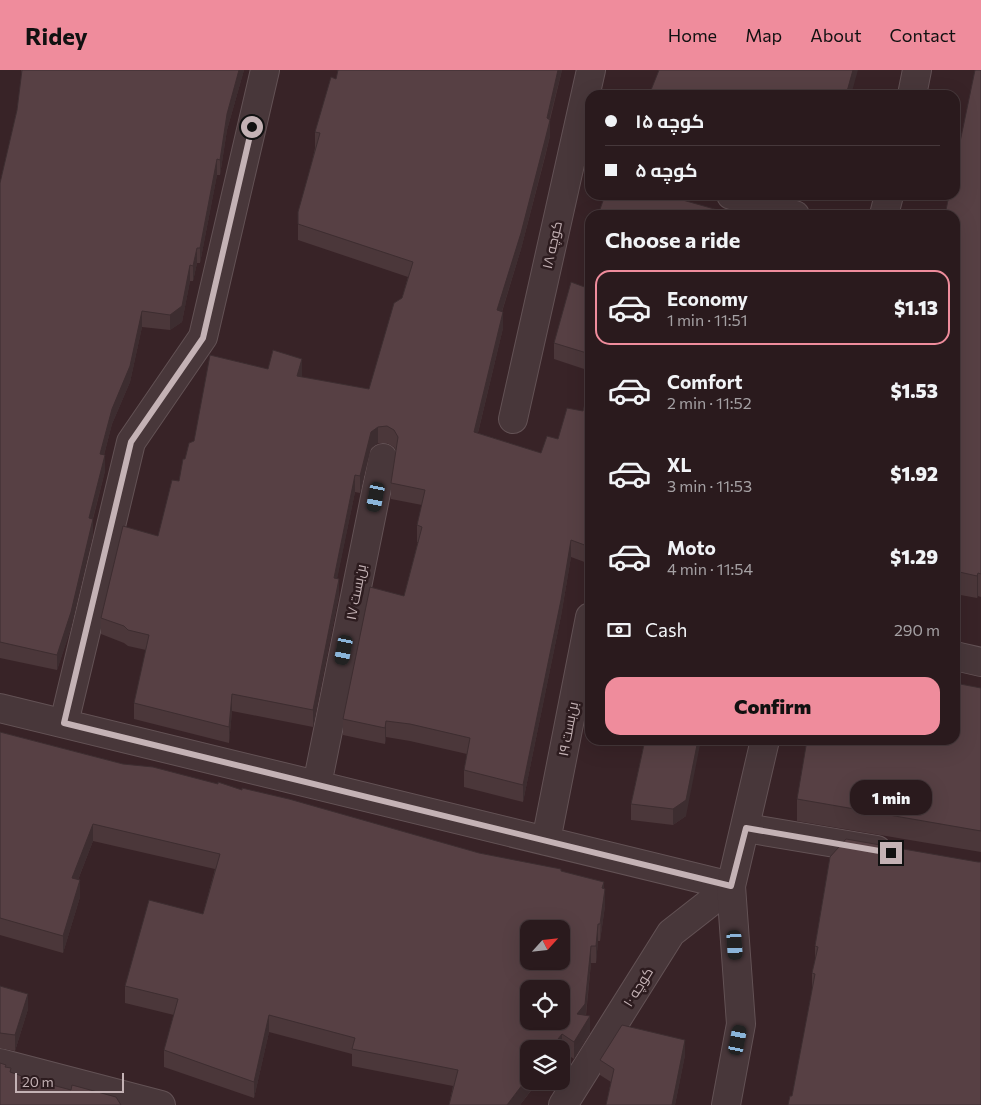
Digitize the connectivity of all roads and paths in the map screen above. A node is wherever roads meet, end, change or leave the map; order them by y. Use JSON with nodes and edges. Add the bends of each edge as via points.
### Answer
{"nodes":[{"id":1,"x":265,"y":70,"type":"edge"},
{"id":2,"x":591,"y":70,"type":"edge"},
{"id":3,"x":917,"y":70,"type":"edge"},
{"id":4,"x":589,"y":90,"type":"edge"},
{"id":5,"x":913,"y":90,"type":"edge"},
{"id":6,"x":585,"y":123,"type":"edge"},
{"id":7,"x":582,"y":149,"type":"edge"},
{"id":8,"x":747,"y":200,"type":"edge"},
{"id":9,"x":779,"y":210,"type":"edge"},
{"id":10,"x":513,"y":419,"type":"dead end"},
{"id":11,"x":384,"y":458,"type":"dead end"},
{"id":12,"x":585,"y":643,"type":"edge"},
{"id":13,"x":960,"y":657,"type":"edge"},
{"id":14,"x":981,"y":662,"type":"edge"},
{"id":15,"x":0,"y":708,"type":"edge"},
{"id":16,"x":64,"y":723,"type":"junction"},
{"id":17,"x":764,"y":745,"type":"edge"},
{"id":18,"x":317,"y":785,"type":"junction"},
{"id":19,"x":746,"y":828,"type":"junction"},
{"id":20,"x":546,"y":840,"type":"junction"},
{"id":21,"x":901,"y":854,"type":"edge"},
{"id":22,"x":731,"y":886,"type":"junction"},
{"id":23,"x":0,"y":1063,"type":"edge"},
{"id":24,"x":155,"y":1104,"type":"edge"},
{"id":25,"x":563,"y":1105,"type":"edge"},
{"id":26,"x":726,"y":1105,"type":"edge"}],
"edges":[{"from":1,"to":16,"type":"street","via":[[203,338],[131,442]]},
{"from":2,"to":4,"type":"street","name":"کوچه ۱۸"},
{"from":3,"to":5,"type":"street"},
{"from":6,"to":7,"type":"street","name":"کوچه ۱۸"},
{"from":7,"to":10,"type":"street","name":"کوچه ۱۸"},
{"from":8,"to":9,"type":"street"},
{"from":11,"to":18,"type":"street","name":"بن‌بست ۱۷"},
{"from":12,"to":20,"type":"street","name":"بن‌بست ۱۹"},
{"from":13,"to":14,"type":"street"},
{"from":15,"to":16,"type":"street"},
{"from":16,"to":18,"type":"street"},
{"from":17,"to":19,"type":"street"},
{"from":18,"to":20,"type":"street"},
{"from":19,"to":21,"type":"street"},
{"from":19,"to":22,"type":"street"},
{"from":20,"to":22,"type":"street"},
{"from":22,"to":25,"type":"street","name":"کوچه ۱۰","via":[[671,933]]},
{"from":22,"to":26,"type":"street","via":[[741,1024]]},
{"from":23,"to":24,"type":"street"}]}
